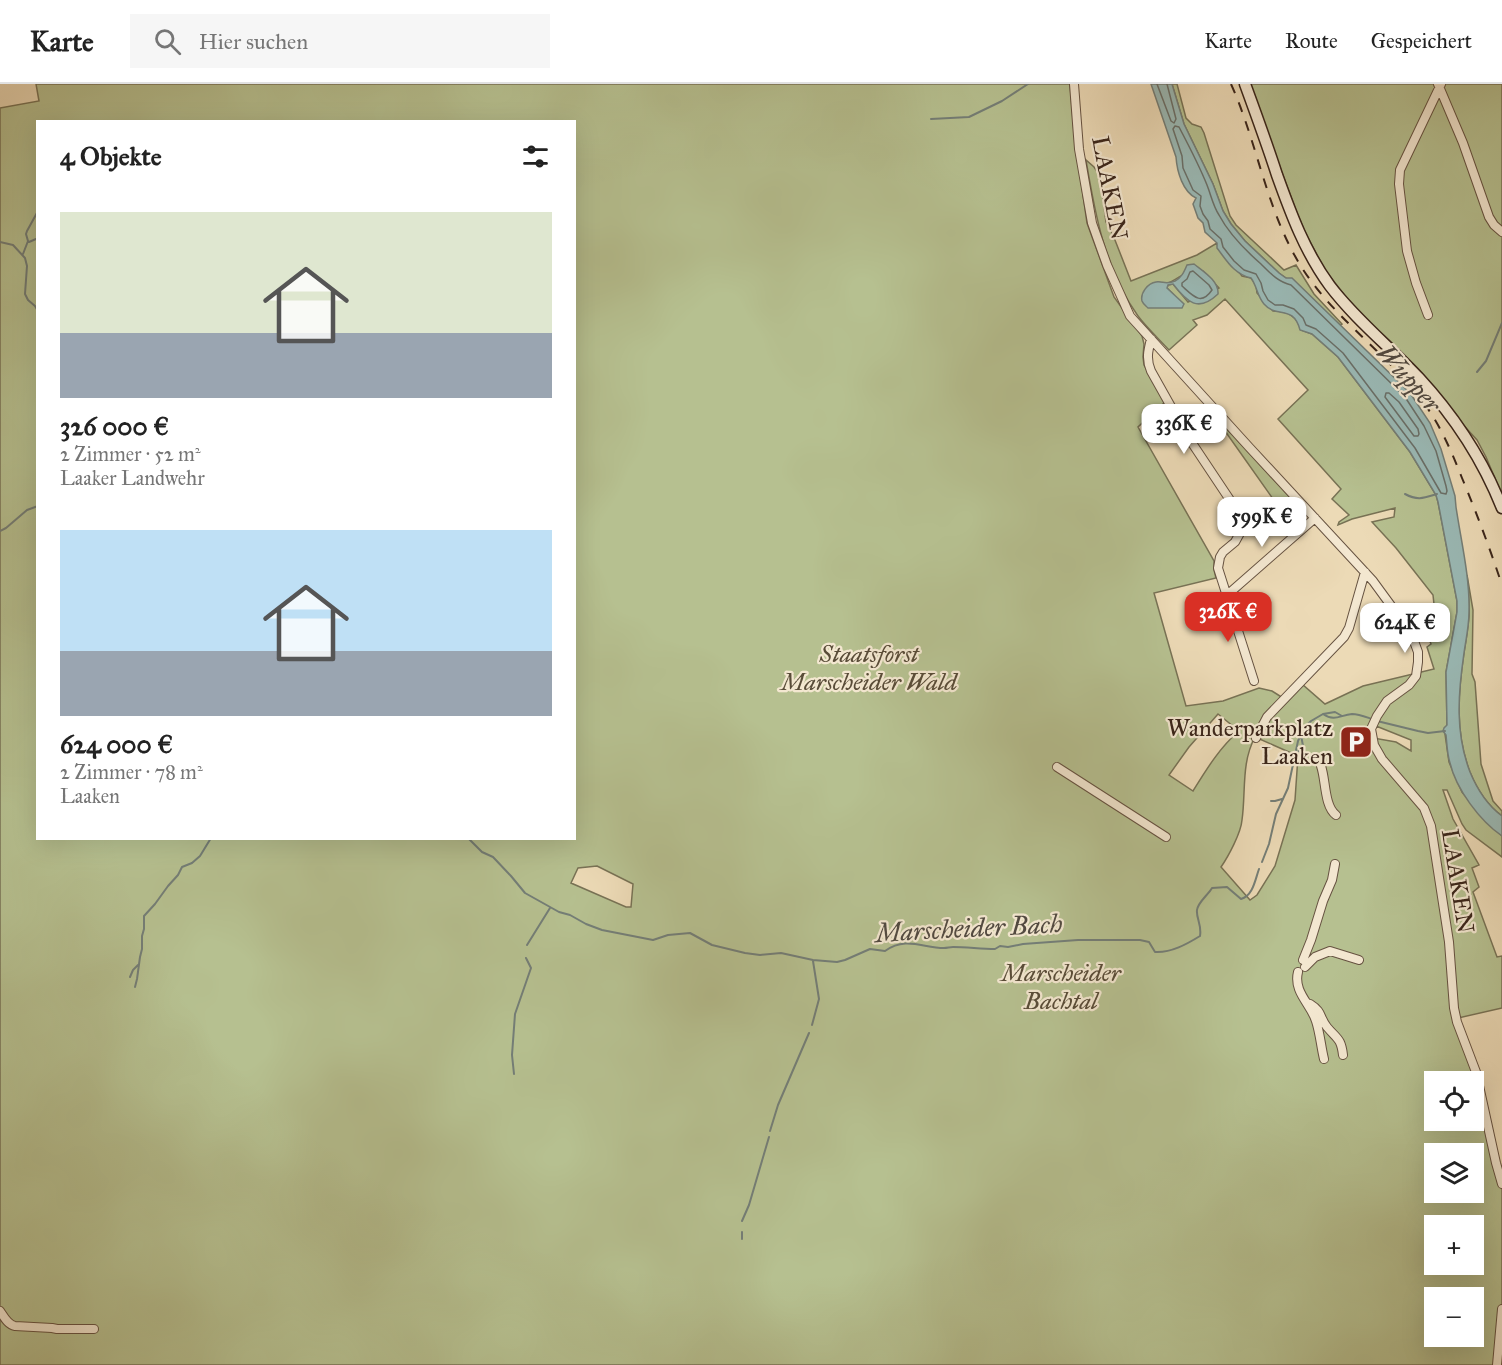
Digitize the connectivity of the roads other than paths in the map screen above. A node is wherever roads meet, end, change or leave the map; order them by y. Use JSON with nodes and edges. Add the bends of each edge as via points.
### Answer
{"nodes":[{"id":1,"x":1074,"y":84,"type":"edge"},
{"id":2,"x":1245,"y":84,"type":"edge"},
{"id":3,"x":1439,"y":85,"type":"edge"},
{"id":4,"x":1502,"y":232,"type":"edge"},
{"id":5,"x":1428,"y":315,"type":"dead end"},
{"id":6,"x":1151,"y":339,"type":"junction"},
{"id":7,"x":1502,"y":508,"type":"edge"},
{"id":8,"x":1315,"y":518,"type":"junction"},
{"id":9,"x":1365,"y":572,"type":"junction"},
{"id":10,"x":1226,"y":596,"type":"junction"},
{"id":11,"x":1254,"y":681,"type":"dead end"},
{"id":12,"x":1256,"y":738,"type":"dead end"},
{"id":13,"x":1321,"y":766,"type":"dead end"},
{"id":14,"x":1057,"y":767,"type":"dead end"},
{"id":15,"x":1336,"y":815,"type":"dead end"},
{"id":16,"x":1166,"y":837,"type":"dead end"},
{"id":17,"x":1335,"y":864,"type":"dead end"},
{"id":18,"x":1359,"y":960,"type":"dead end"},
{"id":19,"x":1302,"y":966,"type":"junction"},
{"id":20,"x":1305,"y":1001,"type":"junction"},
{"id":21,"x":1343,"y":1056,"type":"dead end"},
{"id":22,"x":1324,"y":1059,"type":"dead end"},
{"id":23,"x":1502,"y":1184,"type":"edge"},
{"id":24,"x":1502,"y":1309,"type":"edge"},
{"id":25,"x":0,"y":1311,"type":"edge"},
{"id":26,"x":94,"y":1329,"type":"dead end"},
{"id":27,"x":1497,"y":1365,"type":"edge"}],
"edges":[{"from":1,"to":6,"type":"street","name":"LAAKEN","via":[[1079,149],[1092,223],[1130,316]]},
{"from":2,"to":7,"type":"main road","via":[[1292,215],[1315,263],[1343,301],[1446,410],[1484,469]]},
{"from":3,"to":4,"type":"street","via":[[1489,217]]},
{"from":3,"to":5,"type":"street","via":[[1400,170],[1399,184],[1407,251]]},
{"from":6,"to":8,"type":"street","name":"LAAKEN"},
{"from":6,"to":10,"type":"street","via":[[1151,371],[1232,503],[1239,521],[1238,538],[1218,563]]},
{"from":8,"to":9,"type":"street","name":"LAAKEN"},
{"from":8,"to":10,"type":"street"},
{"from":9,"to":12,"type":"street","via":[[1344,637],[1267,717]]},
{"from":9,"to":23,"type":"street","name":"LAAKEN","via":[[1406,626],[1418,652],[1416,676],[1387,701],[1375,719],[1372,738],[1382,759],[1424,808],[1431,826],[1449,942],[1454,1008],[1476,1072]]},
{"from":10,"to":11,"type":"street"},
{"from":13,"to":15,"type":"street","via":[[1327,800]]},
{"from":14,"to":16,"type":"street"},
{"from":17,"to":19,"type":"street"},
{"from":18,"to":19,"type":"street","via":[[1330,951]]},
{"from":19,"to":20,"type":"street","via":[[1297,978]]},
{"from":20,"to":21,"type":"street","via":[[1319,1011],[1339,1040]]},
{"from":20,"to":22,"type":"street","via":[[1316,1017]]},
{"from":24,"to":27,"type":"street"},
{"from":25,"to":26,"type":"street","via":[[15,1326]]}]}
